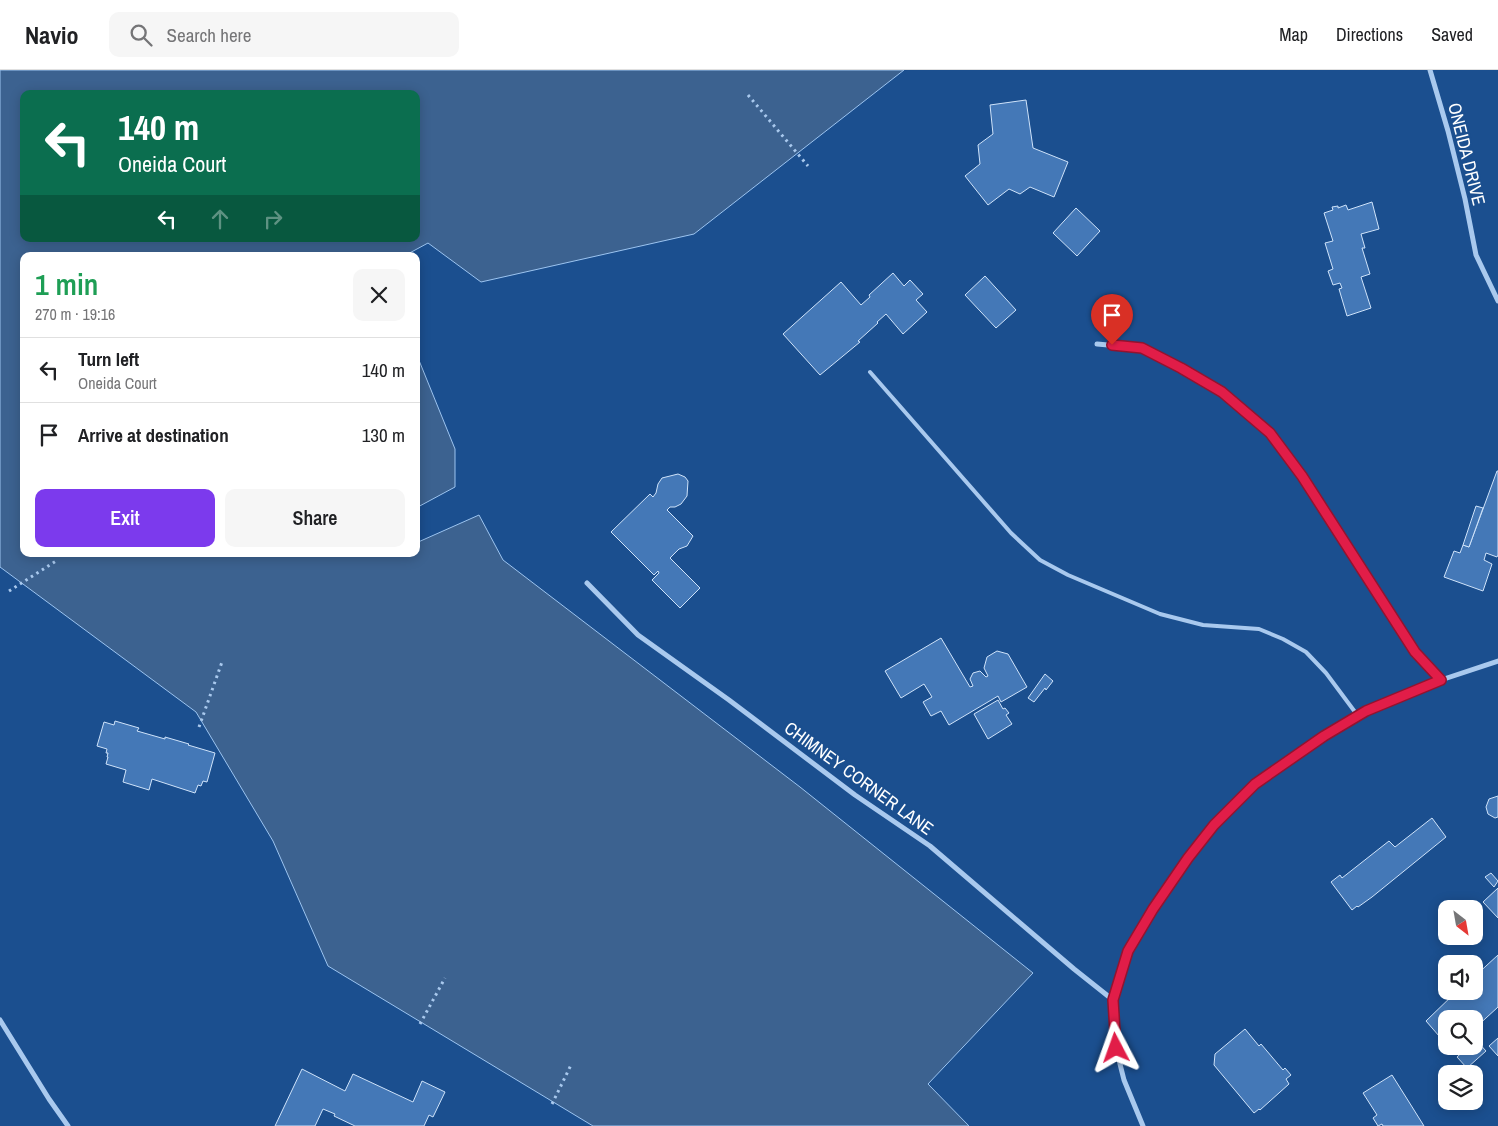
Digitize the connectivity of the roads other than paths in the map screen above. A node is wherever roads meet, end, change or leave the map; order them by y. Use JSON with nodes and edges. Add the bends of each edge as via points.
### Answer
{"nodes":[{"id":1,"x":1430,"y":70,"type":"edge"},
{"id":2,"x":1498,"y":301,"type":"edge"},
{"id":3,"x":1098,"y":344,"type":"dead end"},
{"id":4,"x":870,"y":372,"type":"dead end"},
{"id":5,"x":587,"y":583,"type":"dead end"},
{"id":6,"x":1498,"y":661,"type":"edge"},
{"id":7,"x":1441,"y":680,"type":"junction"},
{"id":8,"x":1358,"y":716,"type":"junction"},
{"id":9,"x":1113,"y":1000,"type":"junction"},
{"id":10,"x":0,"y":1020,"type":"edge"},
{"id":11,"x":6,"y":1028,"type":"junction"},
{"id":12,"x":0,"y":1032,"type":"edge"},
{"id":13,"x":68,"y":1126,"type":"edge"},
{"id":14,"x":1143,"y":1126,"type":"edge"}],
"edges":[{"from":1,"to":2,"type":"street","name":"ONEIDA DRIVE","via":[[1476,255]]},
{"from":3,"to":7,"type":"street","via":[[1142,348],[1181,368],[1222,392],[1270,433],[1302,476],[1415,652]]},
{"from":4,"to":8,"type":"lane","via":[[1011,533],[1040,560],[1160,614],[1203,625],[1259,629],[1284,639],[1306,652]]},
{"from":5,"to":9,"type":"street","name":"CHIMNEY CORNER LANE","via":[[638,635],[854,795],[930,846]]},
{"from":6,"to":7,"type":"street"},
{"from":7,"to":8,"type":"street"},
{"from":8,"to":9,"type":"street","via":[[1255,784],[1214,825],[1153,909],[1128,951]]},
{"from":9,"to":14,"type":"street","via":[[1116,1048],[1124,1080]]},
{"from":10,"to":11,"type":"street"},
{"from":11,"to":12,"type":"street"},
{"from":11,"to":13,"type":"street"}]}
